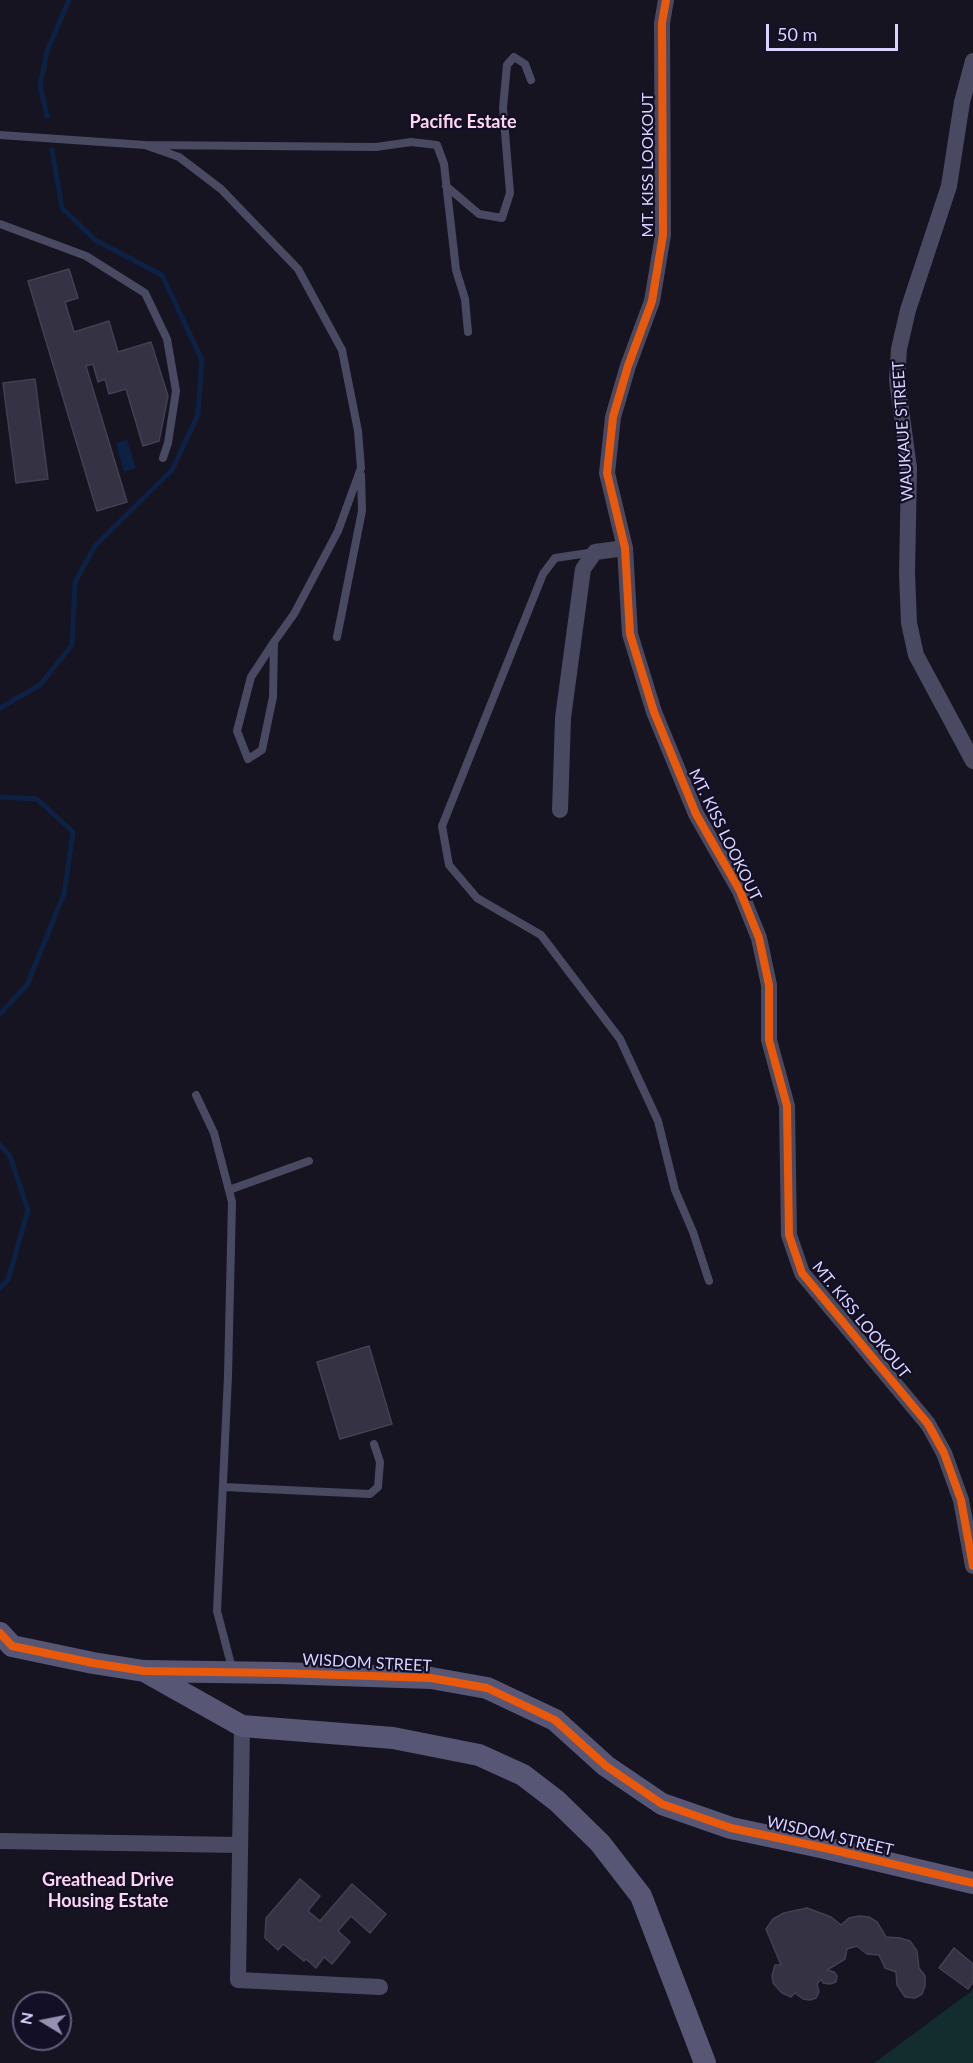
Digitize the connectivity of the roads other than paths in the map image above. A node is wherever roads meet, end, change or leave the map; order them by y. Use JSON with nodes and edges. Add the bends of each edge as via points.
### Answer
{"nodes":[{"id":1,"x":666,"y":0,"type":"edge"},
{"id":2,"x":973,"y":61,"type":"edge"},
{"id":3,"x":531,"y":80,"type":"dead end"},
{"id":4,"x":0,"y":135,"type":"edge"},
{"id":5,"x":145,"y":146,"type":"junction"},
{"id":6,"x":446,"y":186,"type":"junction"},
{"id":7,"x":0,"y":224,"type":"edge"},
{"id":8,"x":468,"y":332,"type":"dead end"},
{"id":9,"x":163,"y":458,"type":"dead end"},
{"id":10,"x":361,"y":468,"type":"junction"},
{"id":11,"x":625,"y":548,"type":"junction"},
{"id":12,"x":595,"y":552,"type":"junction"},
{"id":13,"x":337,"y":637,"type":"dead end"},
{"id":14,"x":274,"y":642,"type":"junction"},
{"id":15,"x":973,"y":761,"type":"edge"},
{"id":16,"x":560,"y":810,"type":"dead end"},
{"id":17,"x":196,"y":1095,"type":"dead end"},
{"id":18,"x":309,"y":1161,"type":"dead end"},
{"id":19,"x":229,"y":1190,"type":"junction"},
{"id":20,"x":709,"y":1281,"type":"dead end"},
{"id":21,"x":374,"y":1444,"type":"dead end"},
{"id":22,"x":223,"y":1487,"type":"junction"},
{"id":23,"x":973,"y":1566,"type":"edge"},
{"id":24,"x":0,"y":1633,"type":"edge"},
{"id":25,"x":144,"y":1671,"type":"junction"},
{"id":26,"x":234,"y":1672,"type":"junction"},
{"id":27,"x":242,"y":1726,"type":"junction"},
{"id":28,"x":0,"y":1841,"type":"edge"},
{"id":29,"x":239,"y":1845,"type":"junction"},
{"id":30,"x":973,"y":1883,"type":"edge"},
{"id":31,"x":380,"y":1987,"type":"dead end"},
{"id":32,"x":705,"y":2063,"type":"edge"}],
"edges":[{"from":1,"to":11,"type":"street","name":"MT. KISS LOOKOUT","via":[[662,23],[663,235],[652,301],[613,417],[607,473]]},
{"from":2,"to":15,"type":"street","name":"WAUKAUE STREET","via":[[962,102],[949,186],[908,310],[897,380],[909,468],[909,623],[916,655]]},
{"from":3,"to":6,"type":"lane","via":[[525,64],[514,57],[507,65],[503,108],[510,194],[502,218],[479,214]]},
{"from":4,"to":5,"type":"lane"},
{"from":5,"to":6,"type":"lane","via":[[376,147],[411,142],[437,145]]},
{"from":5,"to":10,"type":"lane","via":[[179,157],[221,189],[298,269],[342,350]]},
{"from":6,"to":8,"type":"lane"},
{"from":7,"to":9,"type":"lane","via":[[86,256],[145,293],[167,339],[176,391]]},
{"from":10,"to":13,"type":"lane","via":[[362,511]]},
{"from":10,"to":14,"type":"lane","via":[[338,531],[294,614]]},
{"from":11,"to":12,"type":"street"},
{"from":11,"to":23,"type":"street","name":"MT. KISS LOOKOUT","via":[[630,634],[654,712],[696,814],[740,891],[759,938],[769,985],[769,1040],[788,1106],[789,1235],[802,1273],[928,1424],[944,1453],[961,1500]]},
{"from":12,"to":16,"type":"street","via":[[583,569],[563,718]]},
{"from":12,"to":20,"type":"lane","via":[[555,558],[543,574],[441,826],[449,865],[477,898],[541,935],[620,1039],[658,1121],[675,1190]]},
{"from":14,"to":14,"type":"lane","via":[[251,677],[237,731],[248,759],[262,750],[273,696]]},
{"from":17,"to":19,"type":"lane","via":[[214,1133]]},
{"from":18,"to":19,"type":"lane"},
{"from":19,"to":22,"type":"lane","via":[[232,1202]]},
{"from":21,"to":22,"type":"lane","via":[[380,1462],[378,1486],[370,1494]]},
{"from":22,"to":26,"type":"lane","via":[[217,1611]]},
{"from":24,"to":25,"type":"street","via":[[12,1646]]},
{"from":25,"to":26,"type":"street","name":"WISDOM STREET"},
{"from":25,"to":27,"type":"street"},
{"from":26,"to":30,"type":"street","name":"WISDOM STREET","via":[[431,1678],[487,1688],[555,1720],[606,1766],[662,1804],[731,1828]]},
{"from":27,"to":29,"type":"street"},
{"from":27,"to":32,"type":"street","via":[[393,1738],[479,1755],[523,1775],[557,1801],[600,1843],[641,1896]]},
{"from":28,"to":29,"type":"street"},
{"from":29,"to":31,"type":"street","via":[[238,1980]]}]}
